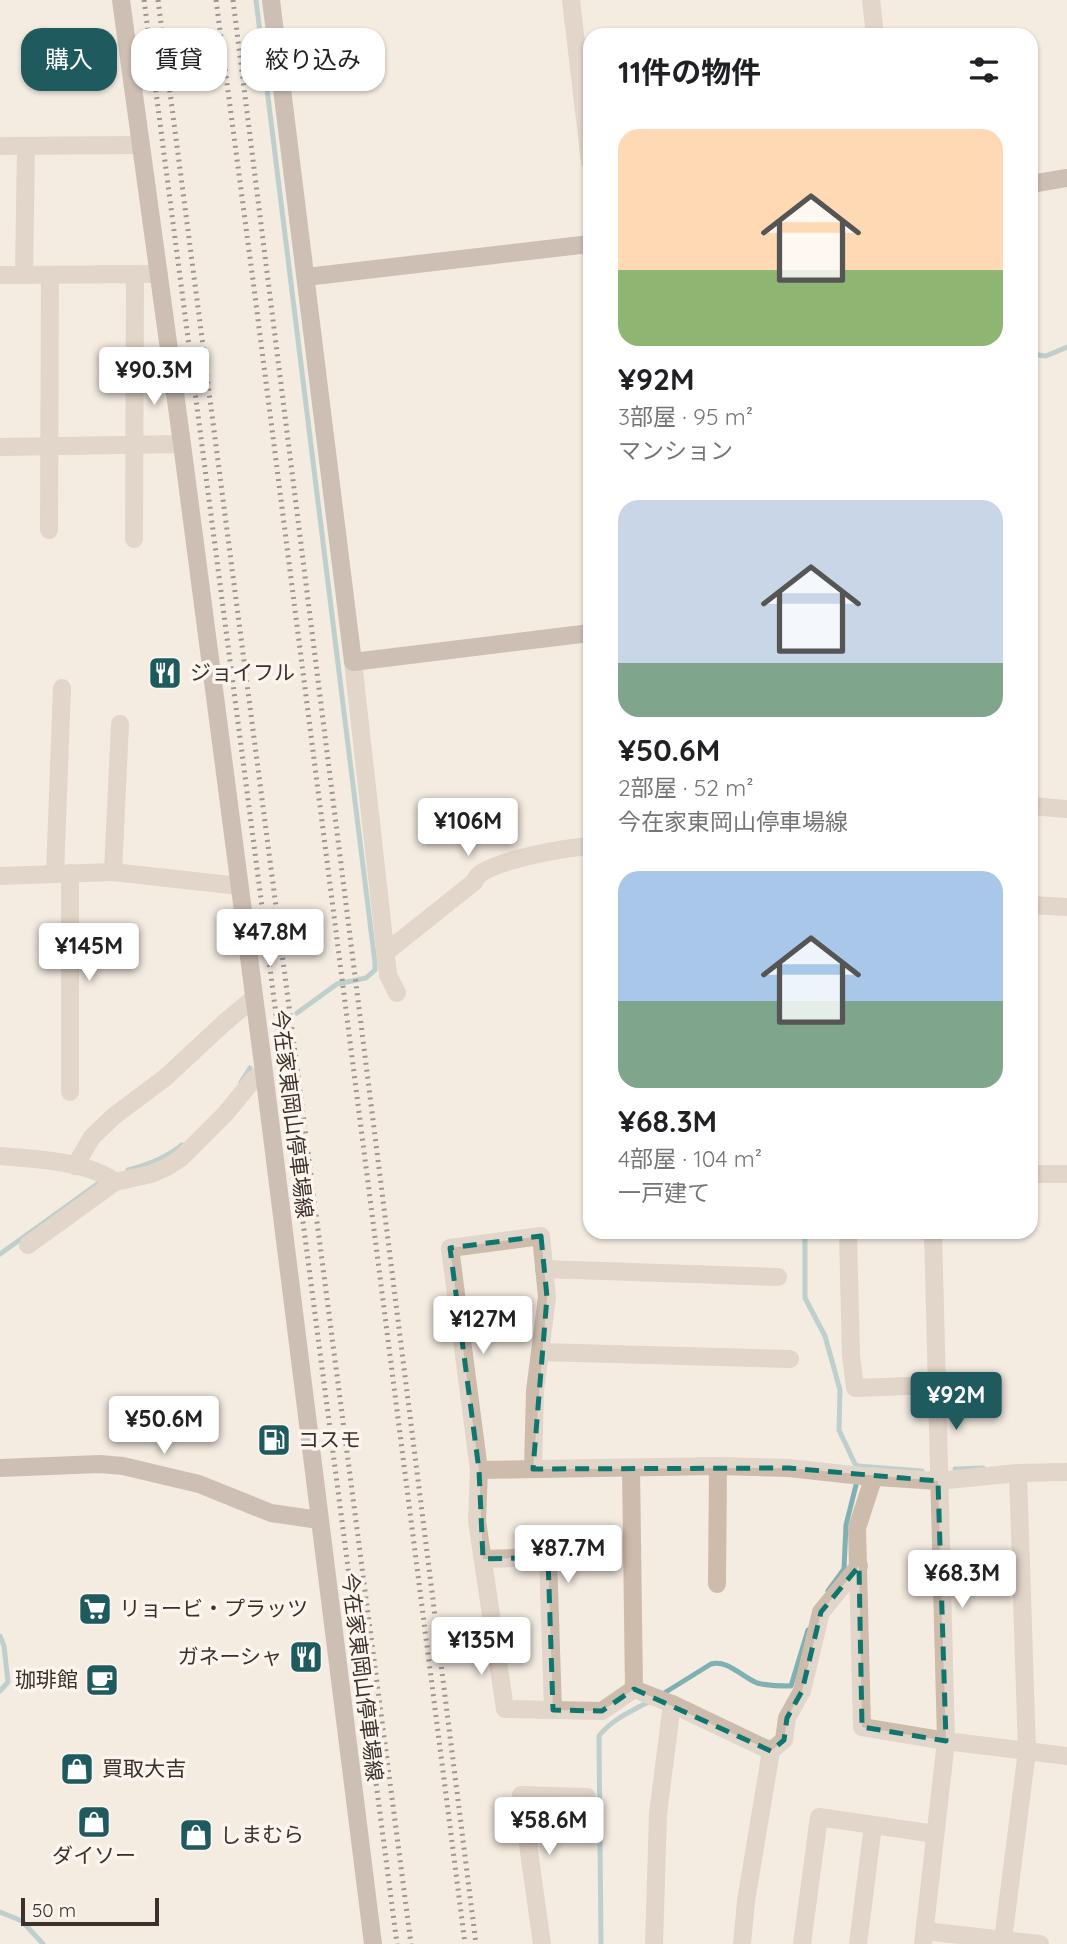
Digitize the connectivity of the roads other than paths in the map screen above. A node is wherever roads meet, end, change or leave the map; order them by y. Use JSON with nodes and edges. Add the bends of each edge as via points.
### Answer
{"nodes":[{"id":1,"x":121,"y":0,"type":"edge"},
{"id":2,"x":271,"y":0,"type":"edge"},
{"id":3,"x":571,"y":0,"type":"edge"},
{"id":4,"x":871,"y":0,"type":"edge"},
{"id":5,"x":874,"y":28,"type":"edge"},
{"id":6,"x":583,"y":102,"type":"edge"},
{"id":7,"x":141,"y":145,"type":"junction"},
{"id":8,"x":0,"y":146,"type":"edge"},
{"id":9,"x":26,"y":146,"type":"junction"},
{"id":10,"x":1067,"y":178,"type":"edge"},
{"id":11,"x":1038,"y":183,"type":"edge"},
{"id":12,"x":583,"y":245,"type":"edge"},
{"id":13,"x":159,"y":274,"type":"junction"},
{"id":14,"x":0,"y":275,"type":"edge"},
{"id":15,"x":24,"y":275,"type":"junction"},
{"id":16,"x":50,"y":275,"type":"junction"},
{"id":17,"x":135,"y":275,"type":"junction"},
{"id":18,"x":306,"y":277,"type":"junction"},
{"id":19,"x":182,"y":444,"type":"junction"},
{"id":20,"x":135,"y":445,"type":"junction"},
{"id":21,"x":50,"y":446,"type":"junction"},
{"id":22,"x":0,"y":447,"type":"edge"},
{"id":23,"x":49,"y":530,"type":"dead end"},
{"id":24,"x":134,"y":539,"type":"dead end"},
{"id":25,"x":583,"y":634,"type":"edge"},
{"id":26,"x":353,"y":662,"type":"junction"},
{"id":27,"x":62,"y":688,"type":"dead end"},
{"id":28,"x":120,"y":724,"type":"dead end"},
{"id":29,"x":1038,"y":807,"type":"edge"},
{"id":30,"x":1067,"y":809,"type":"edge"},
{"id":31,"x":583,"y":847,"type":"edge"},
{"id":32,"x":113,"y":872,"type":"junction"},
{"id":33,"x":63,"y":874,"type":"junction"},
{"id":34,"x":0,"y":876,"type":"edge"},
{"id":35,"x":239,"y":886,"type":"junction"},
{"id":36,"x":1038,"y":905,"type":"edge"},
{"id":37,"x":1067,"y":907,"type":"edge"},
{"id":38,"x":385,"y":953,"type":"junction"},
{"id":39,"x":397,"y":993,"type":"dead end"},
{"id":40,"x":254,"y":998,"type":"junction"},
{"id":41,"x":264,"y":1072,"type":"junction"},
{"id":42,"x":70,"y":1092,"type":"dead end"},
{"id":43,"x":0,"y":1156,"type":"edge"},
{"id":44,"x":75,"y":1166,"type":"junction"},
{"id":45,"x":1038,"y":1174,"type":"edge"},
{"id":46,"x":1067,"y":1174,"type":"edge"},
{"id":47,"x":111,"y":1179,"type":"junction"},
{"id":48,"x":848,"y":1239,"type":"edge"},
{"id":49,"x":933,"y":1239,"type":"edge"},
{"id":50,"x":27,"y":1245,"type":"dead end"},
{"id":51,"x":544,"y":1269,"type":"junction"},
{"id":52,"x":778,"y":1277,"type":"dead end"},
{"id":53,"x":541,"y":1352,"type":"junction"},
{"id":54,"x":790,"y":1359,"type":"dead end"},
{"id":55,"x":936,"y":1385,"type":"junction"},
{"id":56,"x":718,"y":1466,"type":"junction"},
{"id":57,"x":0,"y":1468,"type":"edge"},
{"id":58,"x":631,"y":1468,"type":"junction"},
{"id":59,"x":533,"y":1469,"type":"junction"},
{"id":60,"x":479,"y":1470,"type":"junction"},
{"id":61,"x":1067,"y":1472,"type":"edge"},
{"id":62,"x":1018,"y":1473,"type":"junction"},
{"id":63,"x":863,"y":1476,"type":"junction"},
{"id":64,"x":938,"y":1481,"type":"junction"},
{"id":65,"x":319,"y":1520,"type":"junction"},
{"id":66,"x":483,"y":1559,"type":"junction"},
{"id":67,"x":859,"y":1566,"type":"junction"},
{"id":68,"x":717,"y":1584,"type":"dead end"},
{"id":69,"x":634,"y":1689,"type":"junction"},
{"id":70,"x":662,"y":1700,"type":"junction"},
{"id":71,"x":553,"y":1710,"type":"junction"},
{"id":72,"x":946,"y":1741,"type":"junction"},
{"id":73,"x":771,"y":1751,"type":"junction"},
{"id":74,"x":1027,"y":1751,"type":"junction"},
{"id":75,"x":1067,"y":1756,"type":"edge"},
{"id":76,"x":587,"y":1797,"type":"dead end"},
{"id":77,"x":873,"y":1825,"type":"junction"},
{"id":78,"x":935,"y":1834,"type":"junction"},
{"id":79,"x":924,"y":1938,"type":"edge"},
{"id":80,"x":1003,"y":1940,"type":"junction"},
{"id":81,"x":373,"y":1944,"type":"edge"},
{"id":82,"x":542,"y":1944,"type":"edge"},
{"id":83,"x":654,"y":1944,"type":"edge"},
{"id":84,"x":742,"y":1944,"type":"edge"},
{"id":85,"x":802,"y":1944,"type":"edge"},
{"id":86,"x":858,"y":1944,"type":"edge"},
{"id":87,"x":1041,"y":1944,"type":"edge"}],
"edges":[{"from":1,"to":7,"type":"main road","name":"今在家東岡山停車場線"},
{"from":2,"to":18,"type":"main road"},
{"from":3,"to":6,"type":"street"},
{"from":4,"to":5,"type":"street"},
{"from":7,"to":9,"type":"street"},
{"from":7,"to":13,"type":"main road","name":"今在家東岡山停車場線"},
{"from":8,"to":9,"type":"street"},
{"from":9,"to":15,"type":"street"},
{"from":10,"to":11,"type":"main road"},
{"from":12,"to":18,"type":"main road"},
{"from":13,"to":17,"type":"street"},
{"from":13,"to":19,"type":"main road","name":"今在家東岡山停車場線"},
{"from":14,"to":15,"type":"street"},
{"from":15,"to":16,"type":"street"},
{"from":16,"to":17,"type":"street"},
{"from":16,"to":21,"type":"street"},
{"from":17,"to":20,"type":"street"},
{"from":18,"to":26,"type":"main road"},
{"from":19,"to":20,"type":"street"},
{"from":19,"to":35,"type":"main road","name":"今在家東岡山停車場線"},
{"from":20,"to":21,"type":"street"},
{"from":20,"to":24,"type":"street"},
{"from":21,"to":22,"type":"street"},
{"from":21,"to":23,"type":"street"},
{"from":25,"to":26,"type":"main road"},
{"from":26,"to":38,"type":"street"},
{"from":27,"to":33,"type":"street"},
{"from":28,"to":32,"type":"street"},
{"from":29,"to":30,"type":"street"},
{"from":31,"to":38,"type":"street","via":[[558,849],[479,874]]},
{"from":32,"to":33,"type":"street"},
{"from":32,"to":35,"type":"street"},
{"from":33,"to":34,"type":"street"},
{"from":33,"to":42,"type":"street"},
{"from":35,"to":40,"type":"main road","name":"今在家東岡山停車場線"},
{"from":36,"to":37,"type":"street"},
{"from":38,"to":39,"type":"street"},
{"from":40,"to":41,"type":"main road","name":"今在家東岡山停車場線"},
{"from":40,"to":44,"type":"street","via":[[166,1077],[114,1116],[92,1137]]},
{"from":41,"to":47,"type":"street","via":[[181,1158],[151,1174]]},
{"from":41,"to":65,"type":"main road","name":"今在家東岡山停車場線"},
{"from":43,"to":44,"type":"street"},
{"from":44,"to":47,"type":"street"},
{"from":45,"to":46,"type":"street"},
{"from":47,"to":50,"type":"street"},
{"from":48,"to":55,"type":"street","via":[[855,1388]]},
{"from":49,"to":55,"type":"street"},
{"from":51,"to":52,"type":"street"},
{"from":51,"to":53,"type":"street","via":[[547,1297]]},
{"from":51,"to":60,"type":"street","via":[[541,1236],[450,1248]]},
{"from":53,"to":54,"type":"street"},
{"from":53,"to":59,"type":"street"},
{"from":55,"to":64,"type":"street"},
{"from":56,"to":58,"type":"street"},
{"from":56,"to":63,"type":"street"},
{"from":56,"to":68,"type":"street"},
{"from":57,"to":65,"type":"main road","via":[[123,1466],[199,1484],[271,1513]]},
{"from":58,"to":59,"type":"street"},
{"from":58,"to":69,"type":"street"},
{"from":59,"to":60,"type":"street"},
{"from":60,"to":66,"type":"street","via":[[477,1521]]},
{"from":61,"to":62,"type":"street"},
{"from":62,"to":64,"type":"street"},
{"from":62,"to":74,"type":"street"},
{"from":63,"to":64,"type":"street"},
{"from":63,"to":67,"type":"street","via":[[857,1528]]},
{"from":64,"to":72,"type":"street"},
{"from":65,"to":81,"type":"main road","name":"今在家東岡山停車場線"},
{"from":66,"to":71,"type":"street","via":[[505,1709]]},
{"from":66,"to":71,"type":"street","via":[[548,1557]]},
{"from":67,"to":72,"type":"street","via":[[862,1727]]},
{"from":67,"to":73,"type":"street","via":[[821,1612],[802,1690],[787,1718],[783,1740]]},
{"from":69,"to":70,"type":"street"},
{"from":69,"to":71,"type":"street","via":[[602,1711]]},
{"from":70,"to":73,"type":"street"},
{"from":70,"to":83,"type":"street"},
{"from":72,"to":74,"type":"street"},
{"from":72,"to":78,"type":"street"},
{"from":73,"to":84,"type":"street"},
{"from":74,"to":75,"type":"street"},
{"from":74,"to":80,"type":"street"},
{"from":76,"to":82,"type":"street","via":[[521,1795]]},
{"from":77,"to":78,"type":"street"},
{"from":77,"to":85,"type":"street","via":[[819,1817]]},
{"from":77,"to":86,"type":"street"},
{"from":78,"to":79,"type":"street"},
{"from":79,"to":80,"type":"street"},
{"from":80,"to":87,"type":"street"}]}
